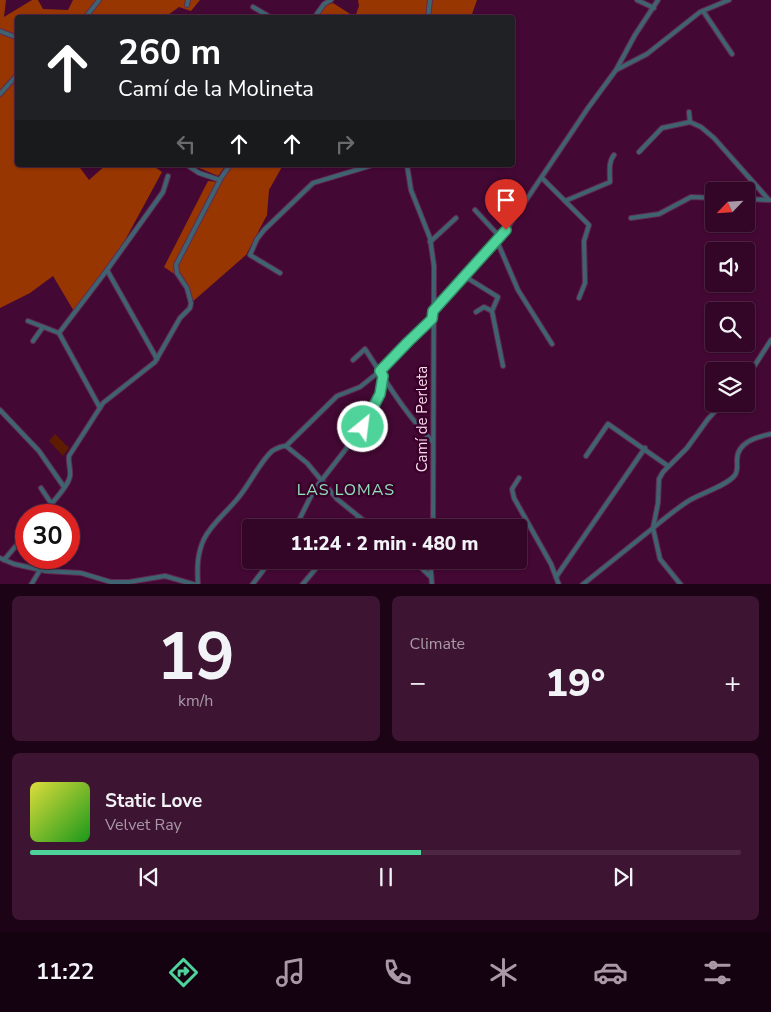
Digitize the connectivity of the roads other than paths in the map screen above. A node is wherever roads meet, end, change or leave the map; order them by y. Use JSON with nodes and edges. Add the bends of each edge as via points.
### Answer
{"nodes":[{"id":1,"x":99,"y":0,"type":"edge"},
{"id":2,"x":331,"y":0,"type":"edge"},
{"id":3,"x":430,"y":0,"type":"edge"},
{"id":4,"x":637,"y":0,"type":"edge"},
{"id":5,"x":658,"y":0,"type":"edge"},
{"id":6,"x":730,"y":0,"type":"edge"},
{"id":7,"x":253,"y":7,"type":"dead end"},
{"id":8,"x":654,"y":8,"type":"junction"},
{"id":9,"x":703,"y":11,"type":"junction"},
{"id":10,"x":87,"y":15,"type":"edge"},
{"id":11,"x":267,"y":15,"type":"edge"},
{"id":12,"x":316,"y":15,"type":"edge"},
{"id":13,"x":428,"y":15,"type":"edge"},
{"id":14,"x":0,"y":31,"type":"edge"},
{"id":15,"x":15,"y":37,"type":"edge"},
{"id":16,"x":732,"y":54,"type":"dead end"},
{"id":17,"x":616,"y":70,"type":"junction"},
{"id":18,"x":15,"y":77,"type":"edge"},
{"id":19,"x":0,"y":94,"type":"edge"},
{"id":20,"x":689,"y":112,"type":"dead end"},
{"id":21,"x":690,"y":122,"type":"junction"},
{"id":22,"x":638,"y":152,"type":"dead end"},
{"id":23,"x":614,"y":155,"type":"dead end"},
{"id":24,"x":191,"y":167,"type":"edge"},
{"id":25,"x":229,"y":167,"type":"edge"},
{"id":26,"x":366,"y":167,"type":"edge"},
{"id":27,"x":407,"y":167,"type":"edge"},
{"id":28,"x":168,"y":176,"type":"dead end"},
{"id":29,"x":542,"y":178,"type":"junction"},
{"id":30,"x":220,"y":180,"type":"junction"},
{"id":31,"x":705,"y":198,"type":"edge"},
{"id":32,"x":755,"y":199,"type":"edge"},
{"id":33,"x":770,"y":200,"type":"edge"},
{"id":34,"x":565,"y":201,"type":"junction"},
{"id":35,"x":475,"y":210,"type":"dead end"},
{"id":36,"x":456,"y":218,"type":"dead end"},
{"id":37,"x":631,"y":218,"type":"dead end"},
{"id":38,"x":498,"y":239,"type":"junction"},
{"id":39,"x":430,"y":242,"type":"junction"},
{"id":40,"x":107,"y":270,"type":"junction"},
{"id":41,"x":280,"y":272,"type":"dead end"},
{"id":42,"x":464,"y":276,"type":"junction"},
{"id":43,"x":579,"y":298,"type":"dead end"},
{"id":44,"x":433,"y":311,"type":"junction"},
{"id":45,"x":492,"y":311,"type":"junction"},
{"id":46,"x":476,"y":312,"type":"dead end"},
{"id":47,"x":432,"y":319,"type":"junction"},
{"id":48,"x":28,"y":321,"type":"dead end"},
{"id":49,"x":43,"y":327,"type":"junction"},
{"id":50,"x":59,"y":333,"type":"junction"},
{"id":51,"x":771,"y":340,"type":"edge"},
{"id":52,"x":32,"y":341,"type":"dead end"},
{"id":53,"x":552,"y":344,"type":"dead end"},
{"id":54,"x":157,"y":359,"type":"junction"},
{"id":55,"x":353,"y":360,"type":"dead end"},
{"id":56,"x":755,"y":365,"type":"edge"},
{"id":57,"x":503,"y":366,"type":"dead end"},
{"id":58,"x":380,"y":371,"type":"junction"},
{"id":59,"x":383,"y":376,"type":"junction"},
{"id":60,"x":100,"y":408,"type":"junction"},
{"id":61,"x":0,"y":410,"type":"edge"},
{"id":62,"x":715,"y":412,"type":"edge"},
{"id":63,"x":771,"y":434,"type":"edge"},
{"id":64,"x":433,"y":442,"type":"junction"},
{"id":65,"x":286,"y":446,"type":"junction"},
{"id":66,"x":645,"y":448,"type":"junction"},
{"id":67,"x":586,"y":456,"type":"dead end"},
{"id":68,"x":668,"y":466,"type":"junction"},
{"id":69,"x":519,"y":478,"type":"dead end"},
{"id":70,"x":321,"y":481,"type":"junction"},
{"id":71,"x":64,"y":487,"type":"junction"},
{"id":72,"x":41,"y":488,"type":"dead end"},
{"id":73,"x":51,"y":503,"type":"joint"},
{"id":74,"x":359,"y":517,"type":"joint"},
{"id":75,"x":300,"y":519,"type":"edge"},
{"id":76,"x":362,"y":519,"type":"edge"},
{"id":77,"x":433,"y":519,"type":"edge"},
{"id":78,"x":653,"y":528,"type":"junction"},
{"id":79,"x":15,"y":545,"type":"edge"},
{"id":80,"x":2,"y":559,"type":"edge"},
{"id":81,"x":264,"y":569,"type":"edge"},
{"id":82,"x":315,"y":569,"type":"edge"},
{"id":83,"x":423,"y":569,"type":"edge"},
{"id":84,"x":431,"y":569,"type":"edge"},
{"id":85,"x":40,"y":570,"type":"junction"},
{"id":86,"x":431,"y":577,"type":"junction"},
{"id":87,"x":556,"y":577,"type":"junction"},
{"id":88,"x":31,"y":584,"type":"edge"},
{"id":89,"x":197,"y":584,"type":"edge"},
{"id":90,"x":252,"y":584,"type":"edge"},
{"id":91,"x":302,"y":584,"type":"edge"},
{"id":92,"x":432,"y":584,"type":"edge"},
{"id":93,"x":560,"y":584,"type":"edge"},
{"id":94,"x":582,"y":584,"type":"edge"},
{"id":95,"x":681,"y":584,"type":"edge"}],
"edges":[{"from":1,"to":10,"type":"street"},
{"from":2,"to":12,"type":"street"},
{"from":3,"to":13,"type":"street"},
{"from":4,"to":8,"type":"street"},
{"from":5,"to":8,"type":"street"},
{"from":6,"to":9,"type":"street"},
{"from":7,"to":11,"type":"street"},
{"from":8,"to":17,"type":"street"},
{"from":9,"to":16,"type":"street"},
{"from":9,"to":17,"type":"street","via":[[647,54]]},
{"from":14,"to":15,"type":"street"},
{"from":17,"to":29,"type":"street"},
{"from":18,"to":19,"type":"street"},
{"from":20,"to":21,"type":"street"},
{"from":21,"to":22,"type":"street","via":[[662,128]]},
{"from":21,"to":33,"type":"street","via":[[714,138]]},
{"from":23,"to":34,"type":"street","via":[[610,182]]},
{"from":24,"to":30,"type":"street"},
{"from":25,"to":30,"type":"street"},
{"from":26,"to":41,"type":"street","via":[[313,183],[264,230],[250,255]]},
{"from":27,"to":39,"type":"street","name":"Camí de Perleta","via":[[411,190]]},
{"from":28,"to":40,"type":"street","via":[[162,192]]},
{"from":29,"to":34,"type":"street"},
{"from":29,"to":38,"type":"street"},
{"from":30,"to":54,"type":"street","via":[[176,265],[177,273],[187,288],[190,308],[180,318]]},
{"from":31,"to":37,"type":"street","via":[[691,197],[659,214]]},
{"from":32,"to":33,"type":"street"},
{"from":34,"to":43,"type":"street","via":[[589,225],[584,241],[584,283]]},
{"from":35,"to":38,"type":"street"},
{"from":36,"to":39,"type":"street"},
{"from":38,"to":42,"type":"street"},
{"from":38,"to":53,"type":"street","via":[[518,290]]},
{"from":39,"to":44,"type":"street","name":"Camí de Perleta","via":[[434,266]]},
{"from":40,"to":50,"type":"street"},
{"from":40,"to":54,"type":"street"},
{"from":42,"to":44,"type":"street"},
{"from":42,"to":45,"type":"street","via":[[498,297]]},
{"from":44,"to":47,"type":"street","name":"Camí de Perleta"},
{"from":45,"to":46,"type":"street","via":[[484,307]]},
{"from":45,"to":57,"type":"street"},
{"from":47,"to":58,"type":"street"},
{"from":47,"to":64,"type":"street","name":"Camí de Perleta"},
{"from":48,"to":49,"type":"street"},
{"from":49,"to":50,"type":"street"},
{"from":49,"to":52,"type":"street"},
{"from":50,"to":60,"type":"street"},
{"from":51,"to":56,"type":"street"},
{"from":54,"to":60,"type":"street"},
{"from":55,"to":58,"type":"street","via":[[365,349]]},
{"from":58,"to":59,"type":"street"},
{"from":58,"to":65,"type":"street","via":[[360,387],[337,396]]},
{"from":59,"to":64,"type":"street","via":[[402,407]]},
{"from":59,"to":70,"type":"street","via":[[380,394],[363,427]]},
{"from":60,"to":71,"type":"street","via":[[69,456],[71,474]]},
{"from":61,"to":71,"type":"street","via":[[40,451]]},
{"from":62,"to":68,"type":"street","via":[[687,448]]},
{"from":63,"to":78,"type":"street","via":[[755,438],[742,447],[738,453],[736,475],[728,482],[689,500]]},
{"from":64,"to":77,"type":"street","name":"Camí de Perleta"},
{"from":65,"to":70,"type":"street","via":[[307,463]]},
{"from":65,"to":89,"type":"street","via":[[280,446],[266,458],[238,498],[212,526],[200,551]]},
{"from":66,"to":67,"type":"street","via":[[608,424]]},
{"from":66,"to":68,"type":"street"},
{"from":66,"to":87,"type":"street"},
{"from":68,"to":78,"type":"street","via":[[659,479]]},
{"from":69,"to":87,"type":"street","via":[[512,490],[514,498]]},
{"from":70,"to":74,"type":"street","via":[[336,499]]},
{"from":70,"to":75,"type":"street"},
{"from":71,"to":73,"type":"street"},
{"from":72,"to":73,"type":"street"},
{"from":74,"to":76,"type":"street"},
{"from":78,"to":94,"type":"street"},
{"from":78,"to":95,"type":"street","via":[[660,559]]},
{"from":79,"to":80,"type":"street"},
{"from":80,"to":85,"type":"street"},
{"from":81,"to":90,"type":"street"},
{"from":82,"to":91,"type":"street"},
{"from":83,"to":86,"type":"street"},
{"from":84,"to":86,"type":"street"},
{"from":85,"to":88,"type":"street"},
{"from":85,"to":89,"type":"street","via":[[81,574],[111,582],[165,576]]},
{"from":86,"to":92,"type":"street"},
{"from":87,"to":93,"type":"street"}]}
